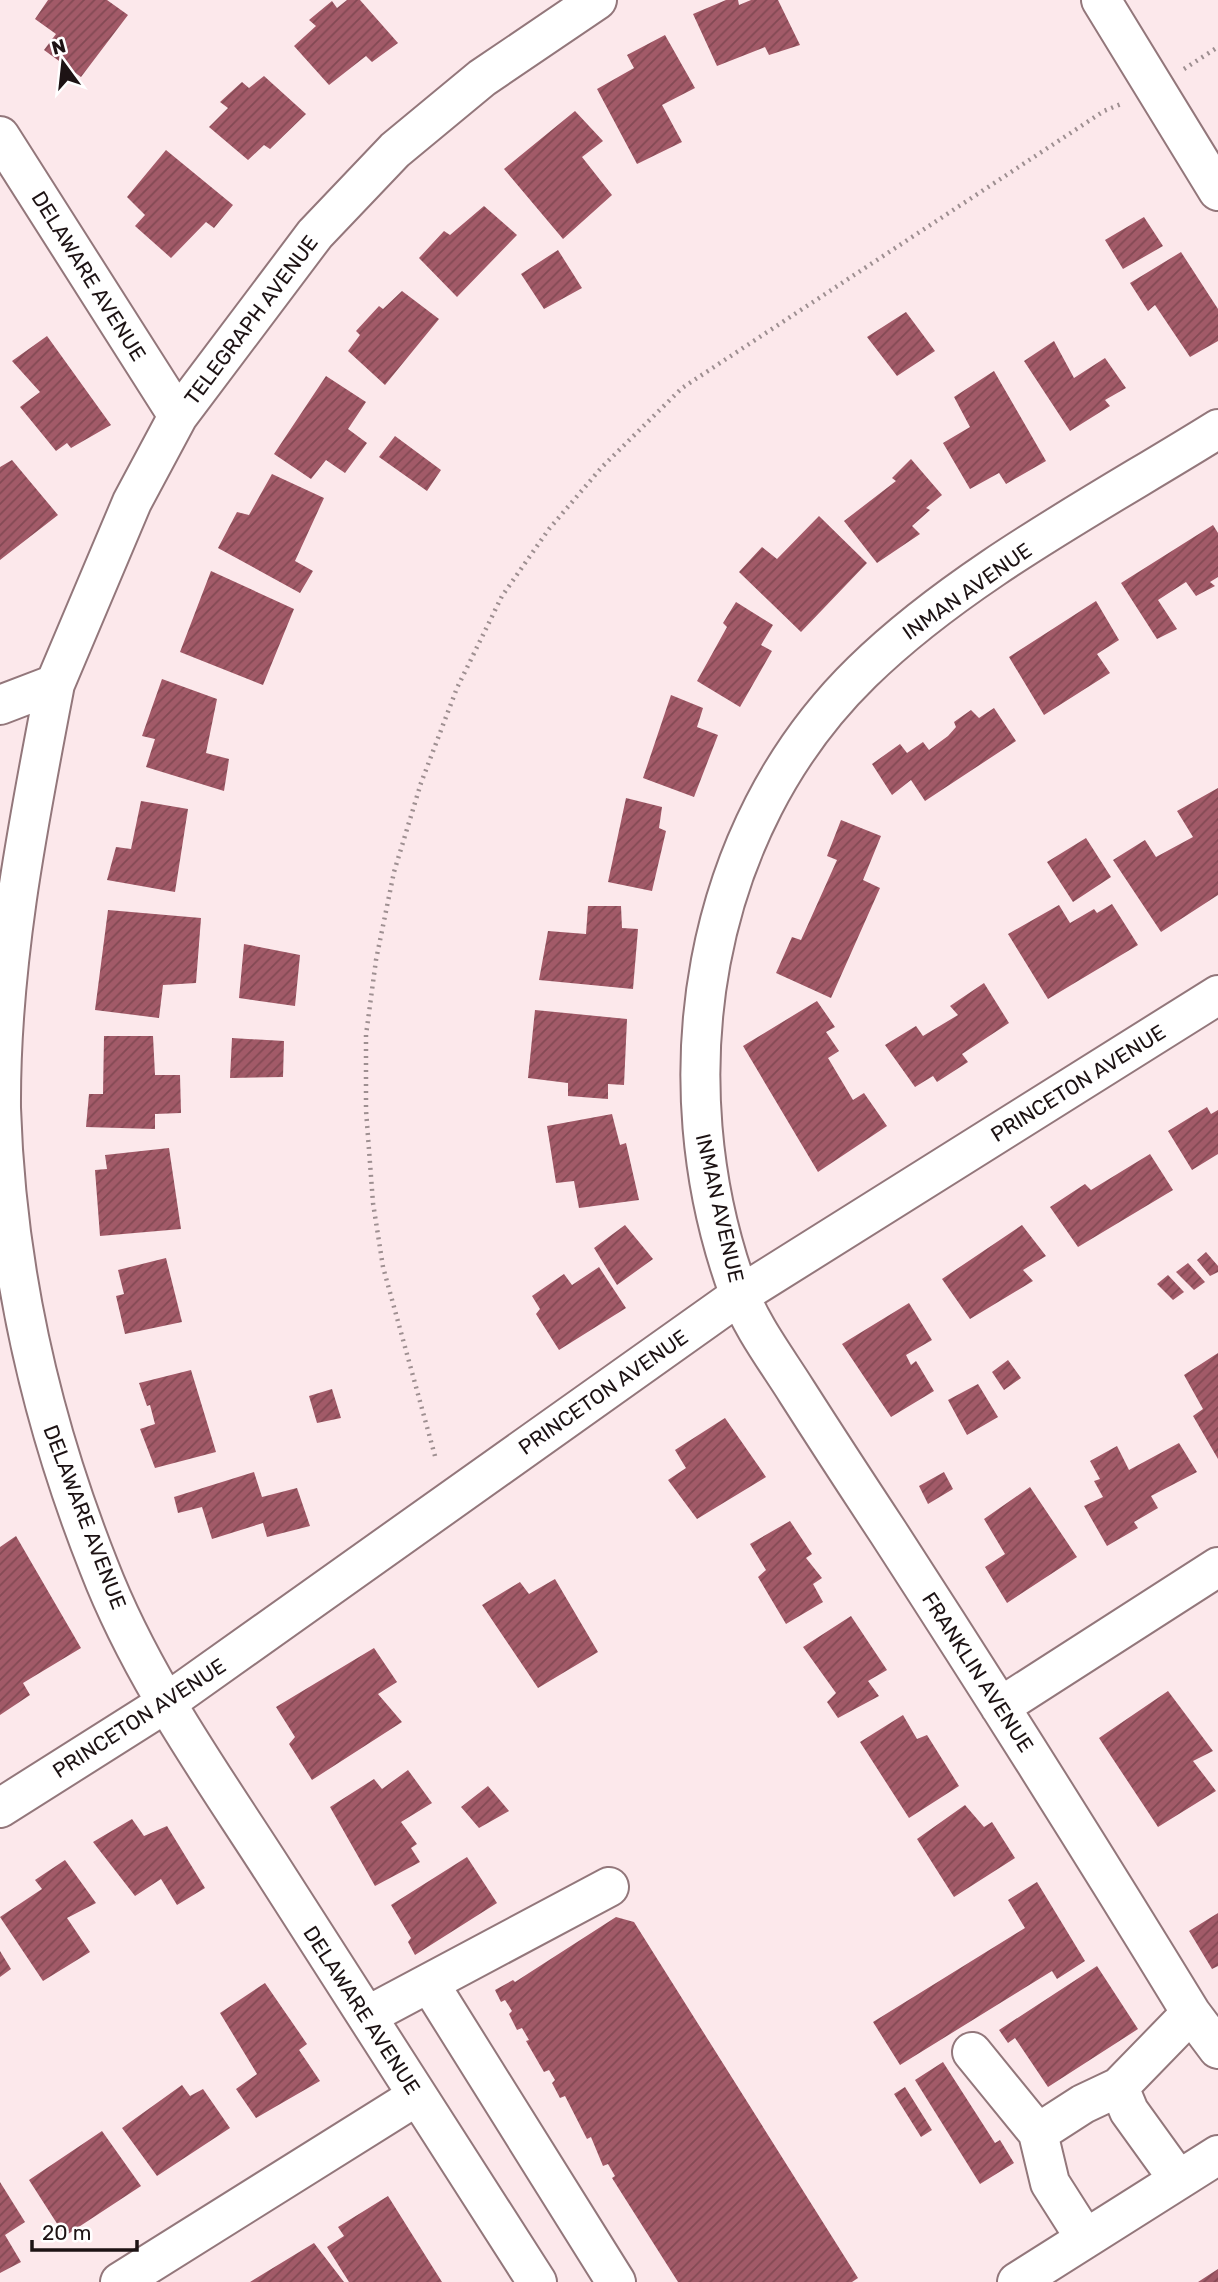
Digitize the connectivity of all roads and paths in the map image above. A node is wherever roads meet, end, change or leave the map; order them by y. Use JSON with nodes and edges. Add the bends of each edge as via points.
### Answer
{"nodes":[{"id":1,"x":597,"y":0,"type":"edge"},
{"id":2,"x":1101,"y":0,"type":"edge"},
{"id":3,"x":1154,"y":88,"type":"junction"},
{"id":4,"x":0,"y":136,"type":"edge"},
{"id":5,"x":1218,"y":191,"type":"edge"},
{"id":6,"x":178,"y":416,"type":"junction"},
{"id":7,"x":1218,"y":429,"type":"edge"},
{"id":8,"x":55,"y":684,"type":"junction"},
{"id":9,"x":0,"y":705,"type":"edge"},
{"id":10,"x":1218,"y":995,"type":"edge"},
{"id":11,"x":7,"y":1270,"type":"edge"},
{"id":12,"x":740,"y":1295,"type":"junction"},
{"id":13,"x":435,"y":1457,"type":"dead end"},
{"id":14,"x":1218,"y":1567,"type":"edge"},
{"id":15,"x":166,"y":1703,"type":"junction"},
{"id":16,"x":1000,"y":1707,"type":"junction"},
{"id":17,"x":0,"y":1808,"type":"edge"},
{"id":18,"x":609,"y":1887,"type":"dead end"},
{"id":19,"x":429,"y":1983,"type":"junction"},
{"id":20,"x":1191,"y":2013,"type":"junction"},
{"id":21,"x":366,"y":2017,"type":"junction"},
{"id":22,"x":1218,"y":2049,"type":"edge"},
{"id":23,"x":972,"y":2052,"type":"dead end"},
{"id":24,"x":1119,"y":2087,"type":"junction"},
{"id":25,"x":417,"y":2096,"type":"junction"},
{"id":26,"x":1038,"y":2133,"type":"junction"},
{"id":27,"x":1218,"y":2155,"type":"edge"},
{"id":28,"x":1178,"y":2179,"type":"junction"},
{"id":29,"x":1085,"y":2238,"type":"junction"},
{"id":30,"x":1033,"y":2278,"type":"edge"},
{"id":31,"x":120,"y":2282,"type":"edge"},
{"id":32,"x":537,"y":2282,"type":"edge"},
{"id":33,"x":616,"y":2282,"type":"edge"}],
"edges":[{"from":1,"to":6,"type":"street","name":"TELEGRAPH AVENUE","via":[[482,78],[395,150],[315,234]]},
{"from":2,"to":3,"type":"street"},
{"from":3,"to":5,"type":"street"},
{"from":3,"to":13,"type":"path","via":[[1104,111],[682,387],[602,467],[549,529],[502,596],[457,688],[421,783],[394,872],[366,1034],[368,1137],[381,1254]]},
{"from":4,"to":6,"type":"street","name":"DELAWARE AVENUE"},
{"from":6,"to":8,"type":"street","name":"TELEGRAPH AVENUE","via":[[132,502]]},
{"from":7,"to":12,"type":"street","name":"INMAN AVENUE","via":[[939,606],[861,673],[820,717],[781,772],[740,857],[720,917],[703,1017],[700,1114],[706,1165]]},
{"from":8,"to":9,"type":"street"},
{"from":8,"to":11,"type":"street","name":"DELAWARE AVENUE","via":[[16,888],[2,1033]]},
{"from":10,"to":12,"type":"street","name":"PRINCETON AVENUE"},
{"from":11,"to":15,"type":"street","name":"DELAWARE AVENUE","via":[[46,1415],[99,1569]]},
{"from":12,"to":15,"type":"street","name":"PRINCETON AVENUE"},
{"from":12,"to":16,"type":"street","name":"FRANKLIN AVENUE","via":[[774,1356]]},
{"from":14,"to":16,"type":"street"},
{"from":15,"to":17,"type":"street","name":"PRINCETON AVENUE"},
{"from":15,"to":21,"type":"street","name":"DELAWARE AVENUE"},
{"from":16,"to":20,"type":"street","name":"FRANKLIN AVENUE"},
{"from":18,"to":19,"type":"street"},
{"from":19,"to":21,"type":"street"},
{"from":19,"to":33,"type":"street"},
{"from":20,"to":22,"type":"street","name":"FRANKLIN AVENUE"},
{"from":20,"to":24,"type":"street"},
{"from":21,"to":25,"type":"street","name":"DELAWARE AVENUE"},
{"from":23,"to":26,"type":"street"},
{"from":24,"to":26,"type":"street"},
{"from":24,"to":28,"type":"street","via":[[1129,2111]]},
{"from":25,"to":31,"type":"street"},
{"from":25,"to":32,"type":"street","name":"DELAWARE AVENUE"},
{"from":26,"to":29,"type":"street","via":[[1050,2183]]},
{"from":27,"to":28,"type":"street"},
{"from":28,"to":29,"type":"street"},
{"from":29,"to":30,"type":"street"}]}
